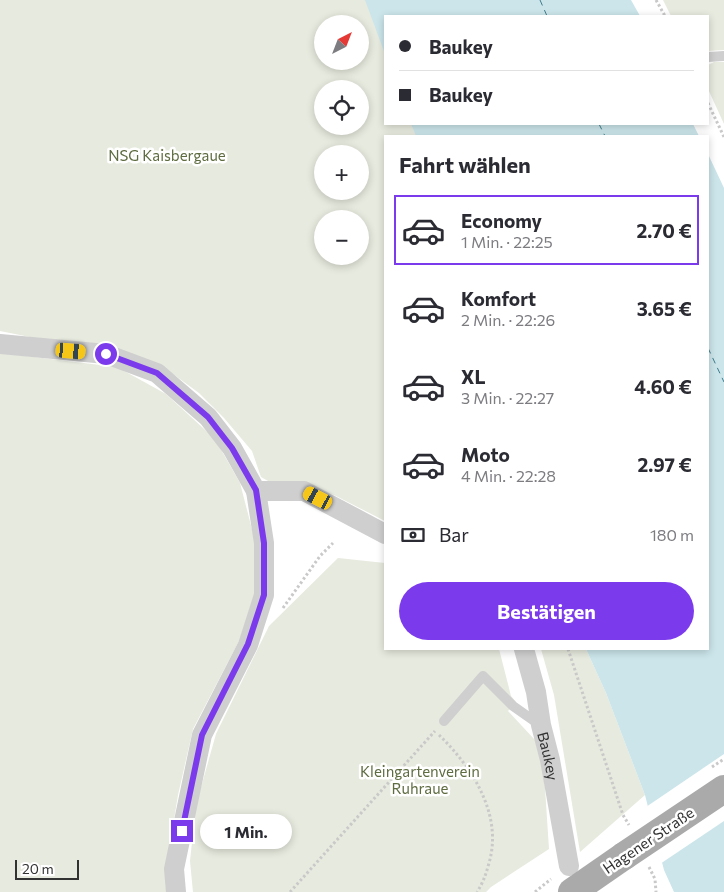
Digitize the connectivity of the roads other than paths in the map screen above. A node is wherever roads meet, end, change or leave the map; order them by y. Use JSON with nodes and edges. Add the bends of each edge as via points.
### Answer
{"nodes":[{"id":1,"x":709,"y":56,"type":"edge"},
{"id":2,"x":724,"y":56,"type":"edge"},
{"id":3,"x":0,"y":344,"type":"edge"},
{"id":4,"x":256,"y":490,"type":"junction"},
{"id":5,"x":384,"y":533,"type":"edge"},
{"id":6,"x":524,"y":650,"type":"edge"},
{"id":7,"x":444,"y":721,"type":"dead end"},
{"id":8,"x":541,"y":725,"type":"junction"},
{"id":9,"x":724,"y":789,"type":"edge"},
{"id":10,"x":568,"y":866,"type":"dead end"},
{"id":11,"x":176,"y":892,"type":"edge"},
{"id":12,"x":572,"y":892,"type":"edge"}],
"edges":[{"from":1,"to":2,"type":"lane"},
{"from":3,"to":4,"type":"street","via":[[106,354],[157,373],[208,417],[232,448]]},
{"from":4,"to":5,"type":"street","via":[[304,491]]},
{"from":4,"to":11,"type":"street","via":[[264,543],[264,595],[248,644],[202,735],[174,869]]},
{"from":6,"to":8,"type":"street","name":"Baukey"},
{"from":7,"to":8,"type":"lane","via":[[483,676],[513,706]]},
{"from":8,"to":10,"type":"street","name":"Baukey"},
{"from":9,"to":12,"type":"main road","name":"Hagener Straße","bridge":true}]}
